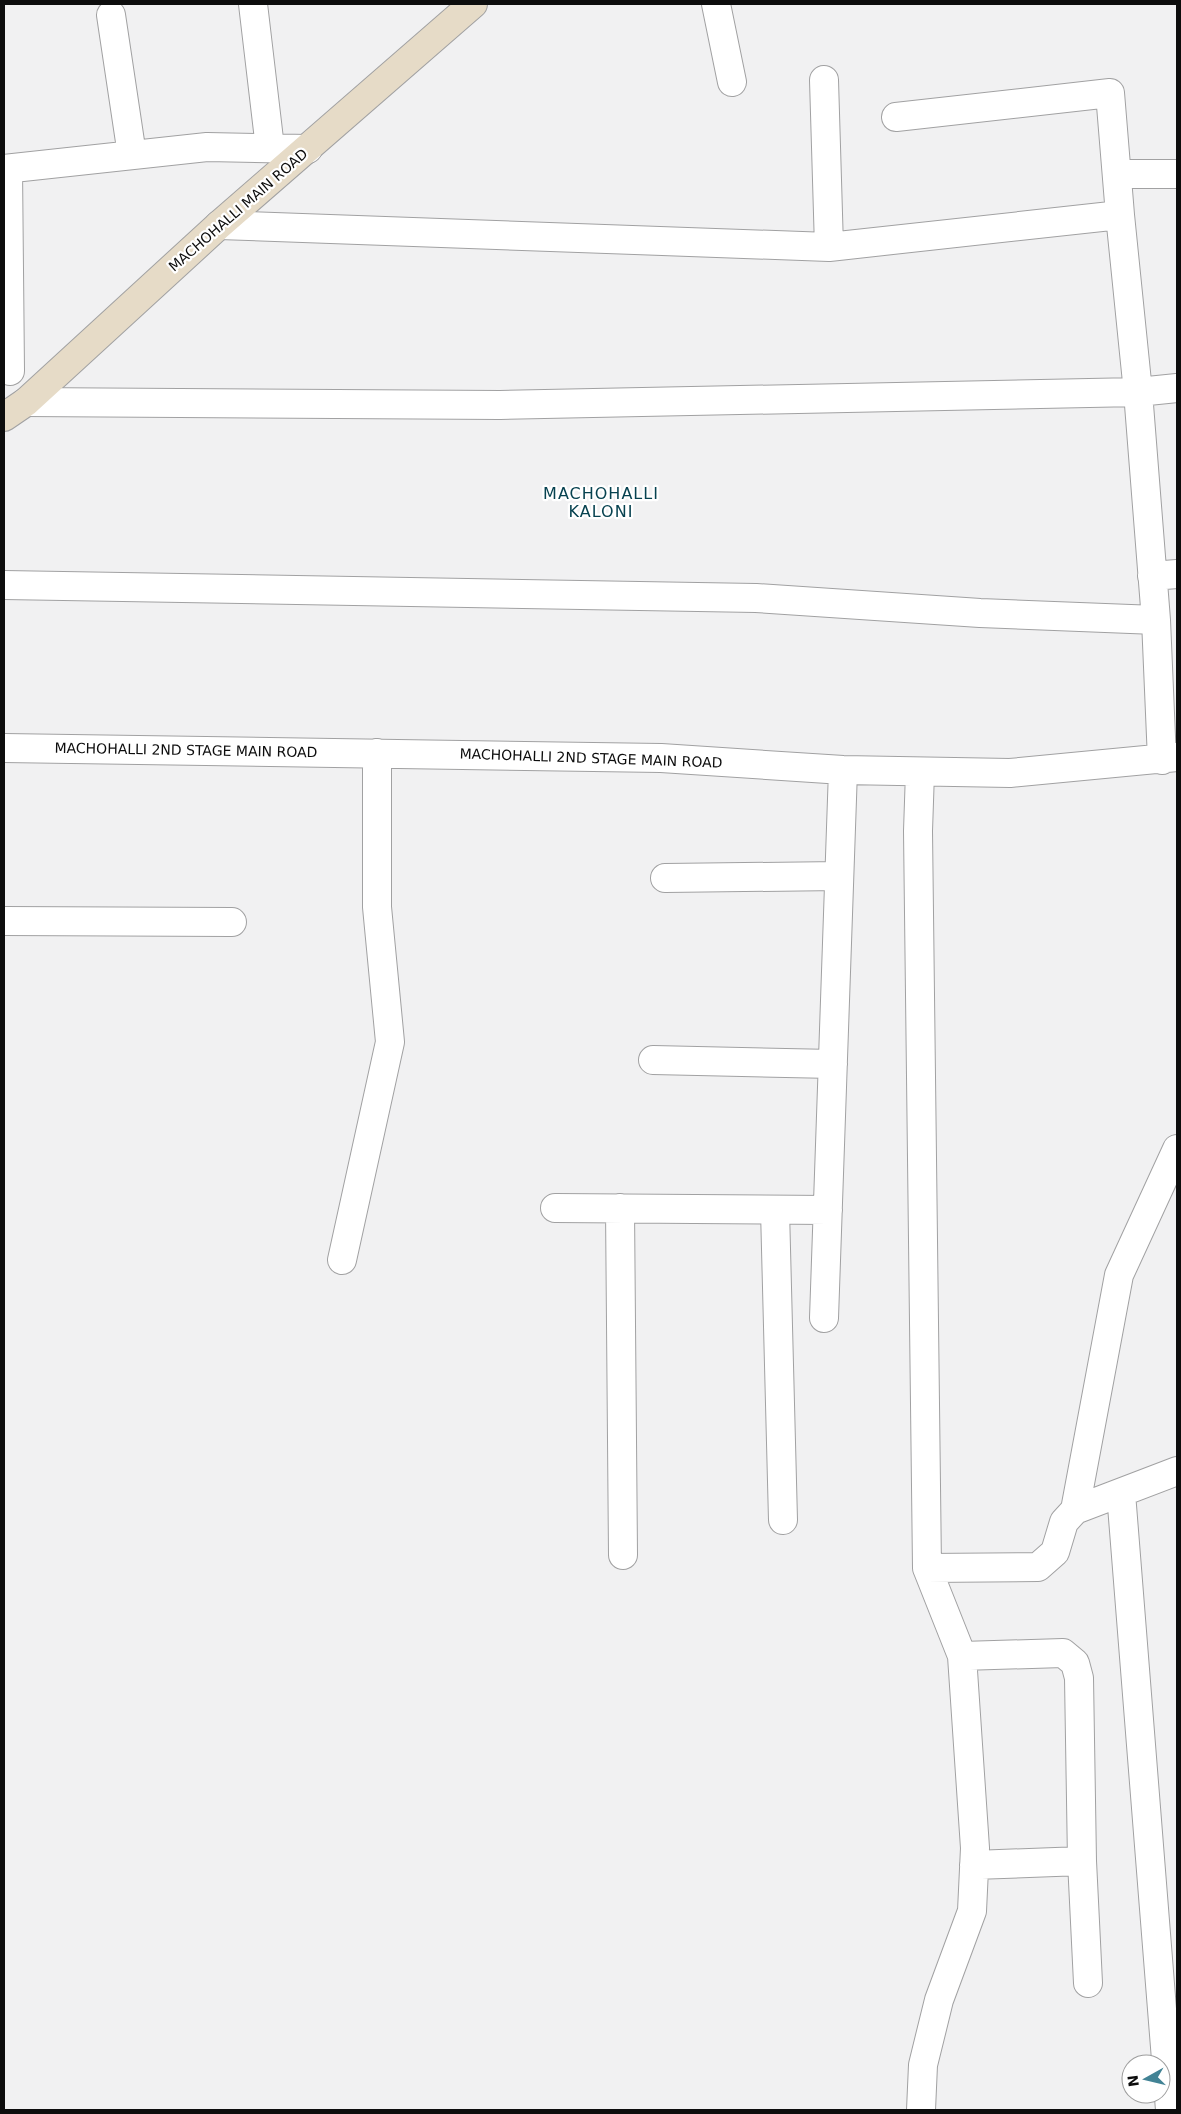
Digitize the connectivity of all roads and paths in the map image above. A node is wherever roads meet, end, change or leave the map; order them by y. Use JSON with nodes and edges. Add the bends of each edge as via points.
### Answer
{"nodes":[{"id":1,"x":253,"y":4,"type":"edge"},
{"id":2,"x":474,"y":4,"type":"edge"},
{"id":3,"x":716,"y":4,"type":"edge"},
{"id":4,"x":111,"y":15,"type":"dead end"},
{"id":5,"x":824,"y":80,"type":"dead end"},
{"id":6,"x":732,"y":82,"type":"dead end"},
{"id":7,"x":896,"y":117,"type":"dead end"},
{"id":8,"x":270,"y":148,"type":"junction"},
{"id":9,"x":308,"y":149,"type":"junction"},
{"id":10,"x":132,"y":155,"type":"junction"},
{"id":11,"x":6,"y":169,"type":"edge"},
{"id":12,"x":1118,"y":174,"type":"junction"},
{"id":13,"x":1177,"y":174,"type":"edge"},
{"id":14,"x":1120,"y":215,"type":"junction"},
{"id":15,"x":218,"y":225,"type":"junction"},
{"id":16,"x":829,"y":247,"type":"junction"},
{"id":17,"x":10,"y":371,"type":"dead end"},
{"id":18,"x":1177,"y":388,"type":"edge"},
{"id":19,"x":1138,"y":392,"type":"junction"},
{"id":20,"x":15,"y":409,"type":"edge"},
{"id":21,"x":1165,"y":575,"type":"edge"},
{"id":22,"x":4,"y":585,"type":"edge"},
{"id":23,"x":1156,"y":620,"type":"junction"},
{"id":24,"x":4,"y":748,"type":"edge"},
{"id":25,"x":377,"y":753,"type":"junction"},
{"id":26,"x":1170,"y":759,"type":"edge"},
{"id":27,"x":843,"y":770,"type":"junction"},
{"id":28,"x":920,"y":772,"type":"junction"},
{"id":29,"x":839,"y":876,"type":"junction"},
{"id":30,"x":665,"y":878,"type":"dead end"},
{"id":31,"x":4,"y":921,"type":"edge"},
{"id":32,"x":232,"y":922,"type":"dead end"},
{"id":33,"x":653,"y":1060,"type":"dead end"},
{"id":34,"x":833,"y":1064,"type":"junction"},
{"id":35,"x":1177,"y":1149,"type":"edge"},
{"id":36,"x":555,"y":1208,"type":"dead end"},
{"id":37,"x":620,"y":1208,"type":"junction"},
{"id":38,"x":775,"y":1210,"type":"junction"},
{"id":39,"x":828,"y":1210,"type":"junction"},
{"id":40,"x":342,"y":1260,"type":"dead end"},
{"id":41,"x":824,"y":1318,"type":"dead end"},
{"id":42,"x":1177,"y":1471,"type":"edge"},
{"id":43,"x":1121,"y":1493,"type":"junction"},
{"id":44,"x":1075,"y":1510,"type":"junction"},
{"id":45,"x":782,"y":1520,"type":"dead end"},
{"id":46,"x":623,"y":1555,"type":"dead end"},
{"id":47,"x":927,"y":1568,"type":"junction"},
{"id":48,"x":962,"y":1656,"type":"junction"},
{"id":49,"x":1082,"y":1861,"type":"junction"},
{"id":50,"x":974,"y":1865,"type":"junction"},
{"id":51,"x":1088,"y":1984,"type":"dead end"},
{"id":52,"x":921,"y":2110,"type":"edge"},
{"id":53,"x":1170,"y":2110,"type":"edge"}],
"edges":[{"from":1,"to":8,"type":"street"},
{"from":2,"to":9,"type":"street","name":"MACHOHALLI MAIN ROAD"},
{"from":3,"to":6,"type":"street"},
{"from":4,"to":10,"type":"street"},
{"from":5,"to":16,"type":"street"},
{"from":7,"to":12,"type":"street","via":[[1110,93]]},
{"from":8,"to":9,"type":"street"},
{"from":8,"to":10,"type":"street","via":[[207,147]]},
{"from":9,"to":15,"type":"street","name":"MACHOHALLI MAIN ROAD"},
{"from":10,"to":11,"type":"street"},
{"from":11,"to":17,"type":"street"},
{"from":12,"to":13,"type":"street"},
{"from":12,"to":14,"type":"street"},
{"from":14,"to":16,"type":"street"},
{"from":14,"to":19,"type":"street"},
{"from":15,"to":16,"type":"street"},
{"from":15,"to":20,"type":"street","name":"MACHOHALLI MAIN ROAD"},
{"from":18,"to":19,"type":"street"},
{"from":19,"to":20,"type":"street","via":[[500,405]]},
{"from":19,"to":21,"type":"street"},
{"from":21,"to":23,"type":"street"},
{"from":22,"to":23,"type":"street","via":[[756,598],[980,613]]},
{"from":23,"to":26,"type":"street"},
{"from":24,"to":25,"type":"street","name":"MACHOHALLI 2ND STAGE MAIN ROAD"},
{"from":25,"to":27,"type":"street","name":"MACHOHALLI 2ND STAGE MAIN ROAD","via":[[660,758]]},
{"from":25,"to":40,"type":"street","via":[[377,907],[390,1042]]},
{"from":26,"to":28,"type":"street","name":"MACHOHALLI 2ND STAGE MAIN ROAD","via":[[1010,773]]},
{"from":27,"to":28,"type":"street","name":"MACHOHALLI 2ND STAGE MAIN ROAD"},
{"from":27,"to":29,"type":"street"},
{"from":28,"to":47,"type":"street","via":[[918,832]]},
{"from":29,"to":30,"type":"street"},
{"from":29,"to":34,"type":"street"},
{"from":31,"to":32,"type":"street"},
{"from":33,"to":34,"type":"street"},
{"from":34,"to":39,"type":"street"},
{"from":35,"to":44,"type":"street","via":[[1118,1275]]},
{"from":36,"to":37,"type":"street"},
{"from":37,"to":38,"type":"street"},
{"from":37,"to":46,"type":"street"},
{"from":38,"to":39,"type":"street"},
{"from":38,"to":45,"type":"street"},
{"from":39,"to":41,"type":"street"},
{"from":42,"to":43,"type":"street"},
{"from":43,"to":44,"type":"street"},
{"from":43,"to":53,"type":"street"},
{"from":44,"to":47,"type":"street","via":[[1064,1522],[1055,1552],[1038,1567]]},
{"from":47,"to":48,"type":"street"},
{"from":48,"to":49,"type":"street","via":[[1063,1653],[1075,1663]]},
{"from":48,"to":50,"type":"street"},
{"from":49,"to":50,"type":"street"},
{"from":49,"to":51,"type":"street"},
{"from":50,"to":52,"type":"street","via":[[972,1911],[939,2000],[923,2065]]}]}
